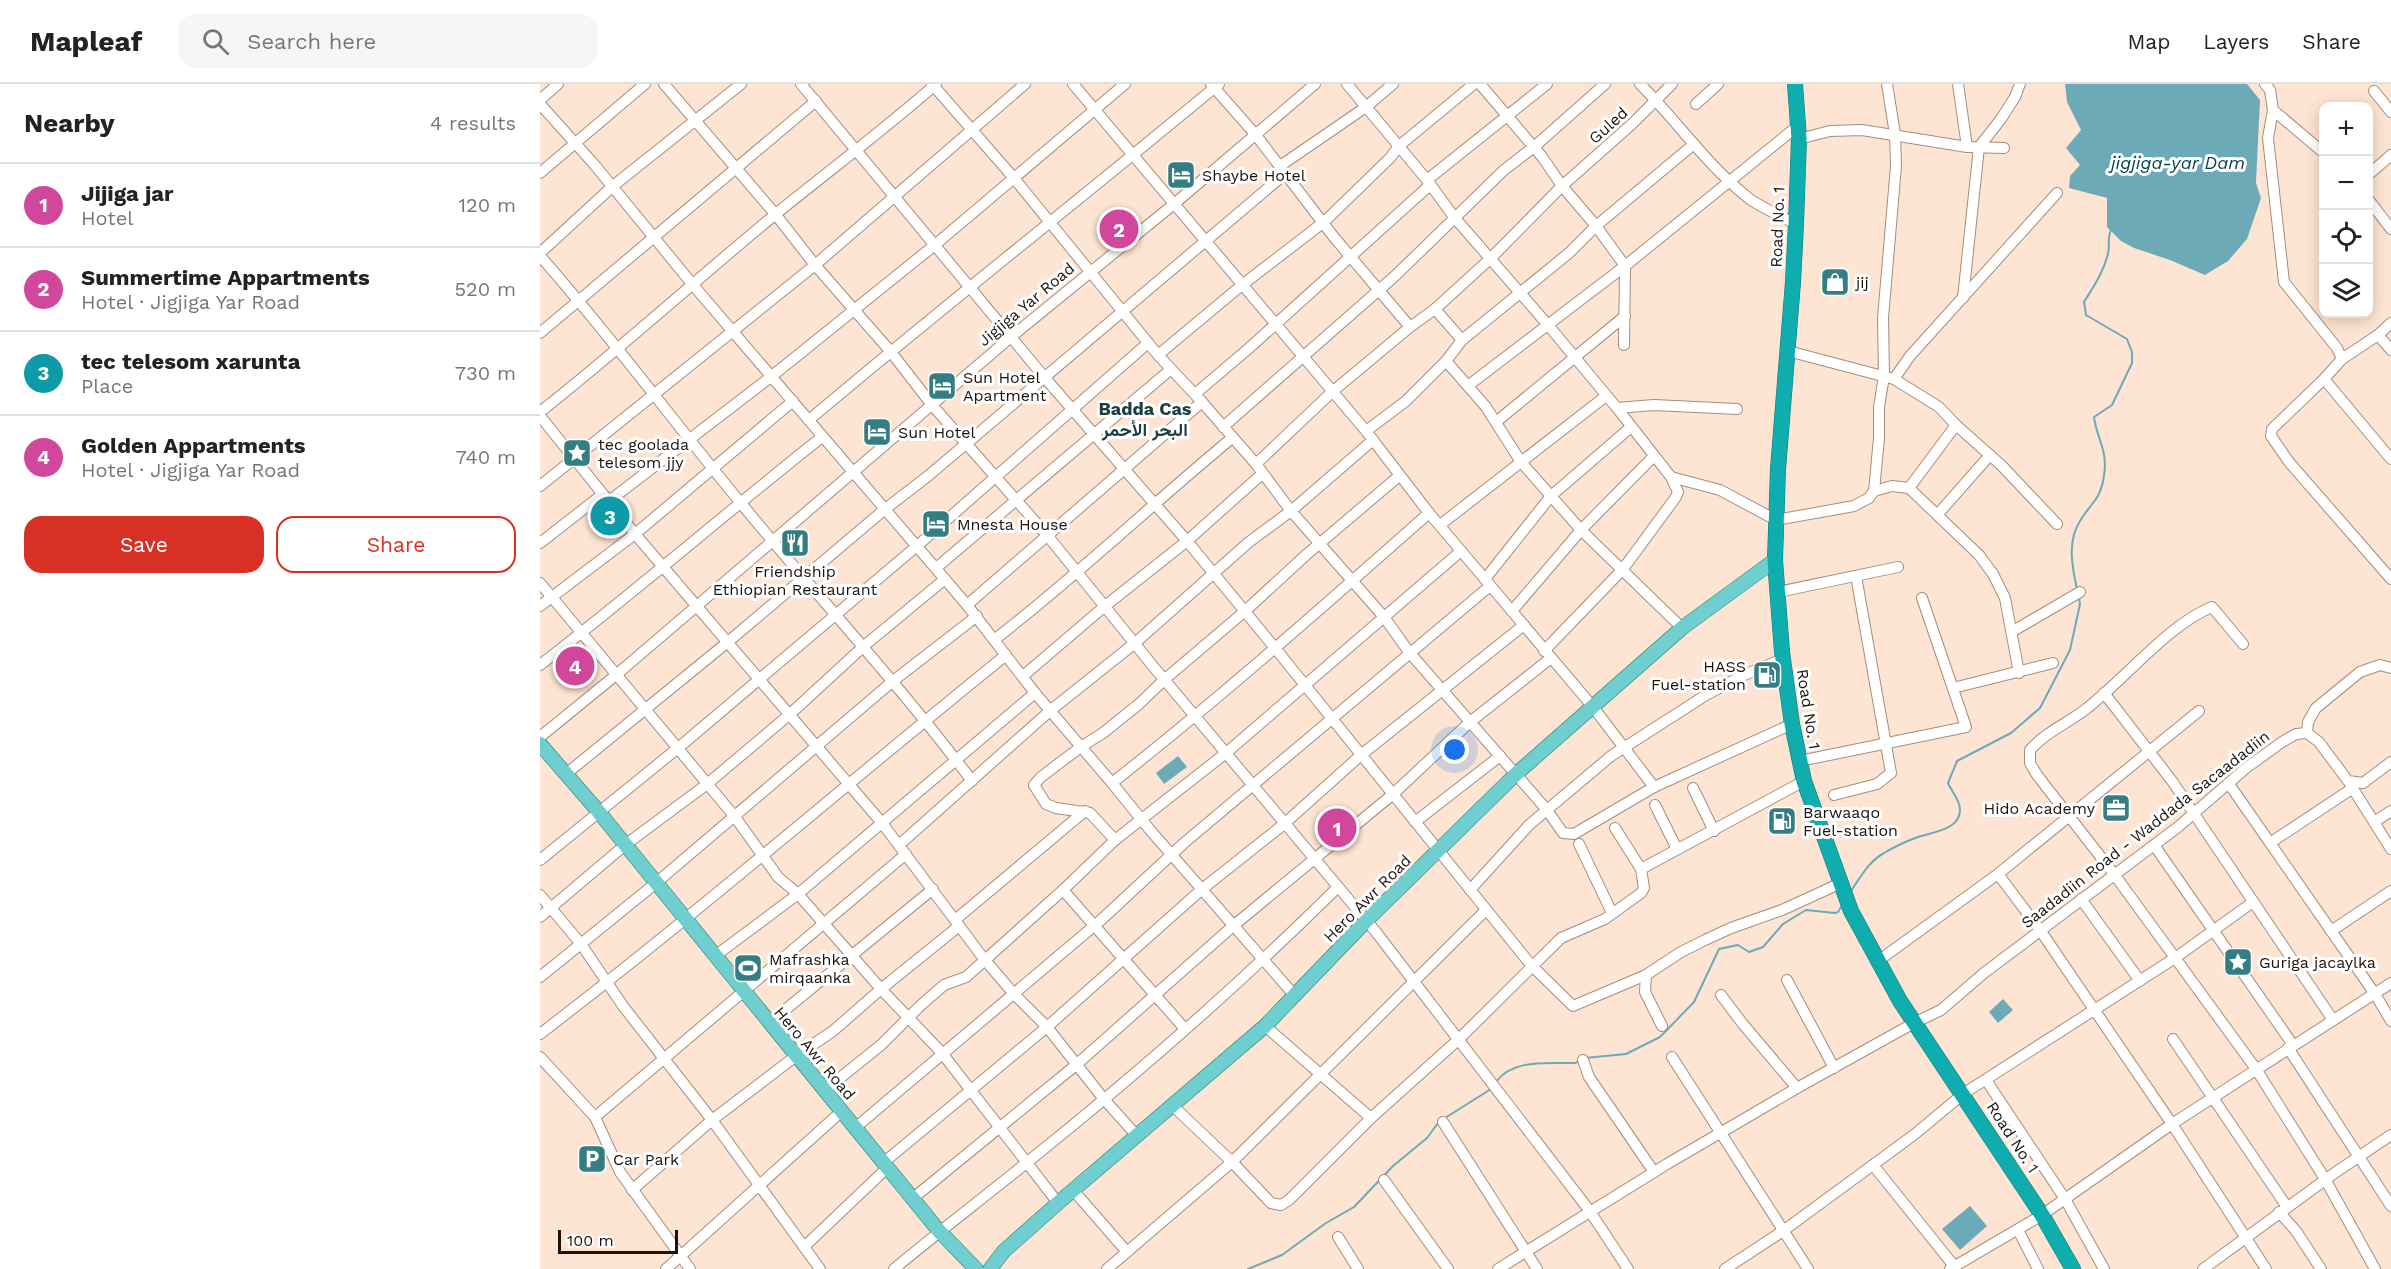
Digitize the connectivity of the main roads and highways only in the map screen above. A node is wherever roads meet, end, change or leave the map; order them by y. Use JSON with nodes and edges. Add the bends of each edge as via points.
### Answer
{"nodes":[{"id":1,"x":1796,"y":84,"type":"edge"},
{"id":2,"x":1776,"y":560,"type":"junction"},
{"id":3,"x":540,"y":744,"type":"edge"},
{"id":4,"x":976,"y":1269,"type":"edge"},
{"id":5,"x":990,"y":1269,"type":"edge"},
{"id":6,"x":2073,"y":1269,"type":"edge"}],
"edges":[{"from":1,"to":2,"type":"highway","name":"Road No. 1","via":[[1796,224],[1778,469]]},
{"from":2,"to":5,"type":"main road","name":"Hero Awr Road","via":[[1682,628],[1516,774],[1265,1026],[1072,1190],[1004,1251]]},
{"from":2,"to":6,"type":"highway","name":"Road No. 1","via":[[1783,659],[1804,781],[1851,911],[1914,1023],[2042,1215]]},
{"from":3,"to":4,"type":"main road","name":"Hero Awr Road","via":[[912,1199]]}]}
